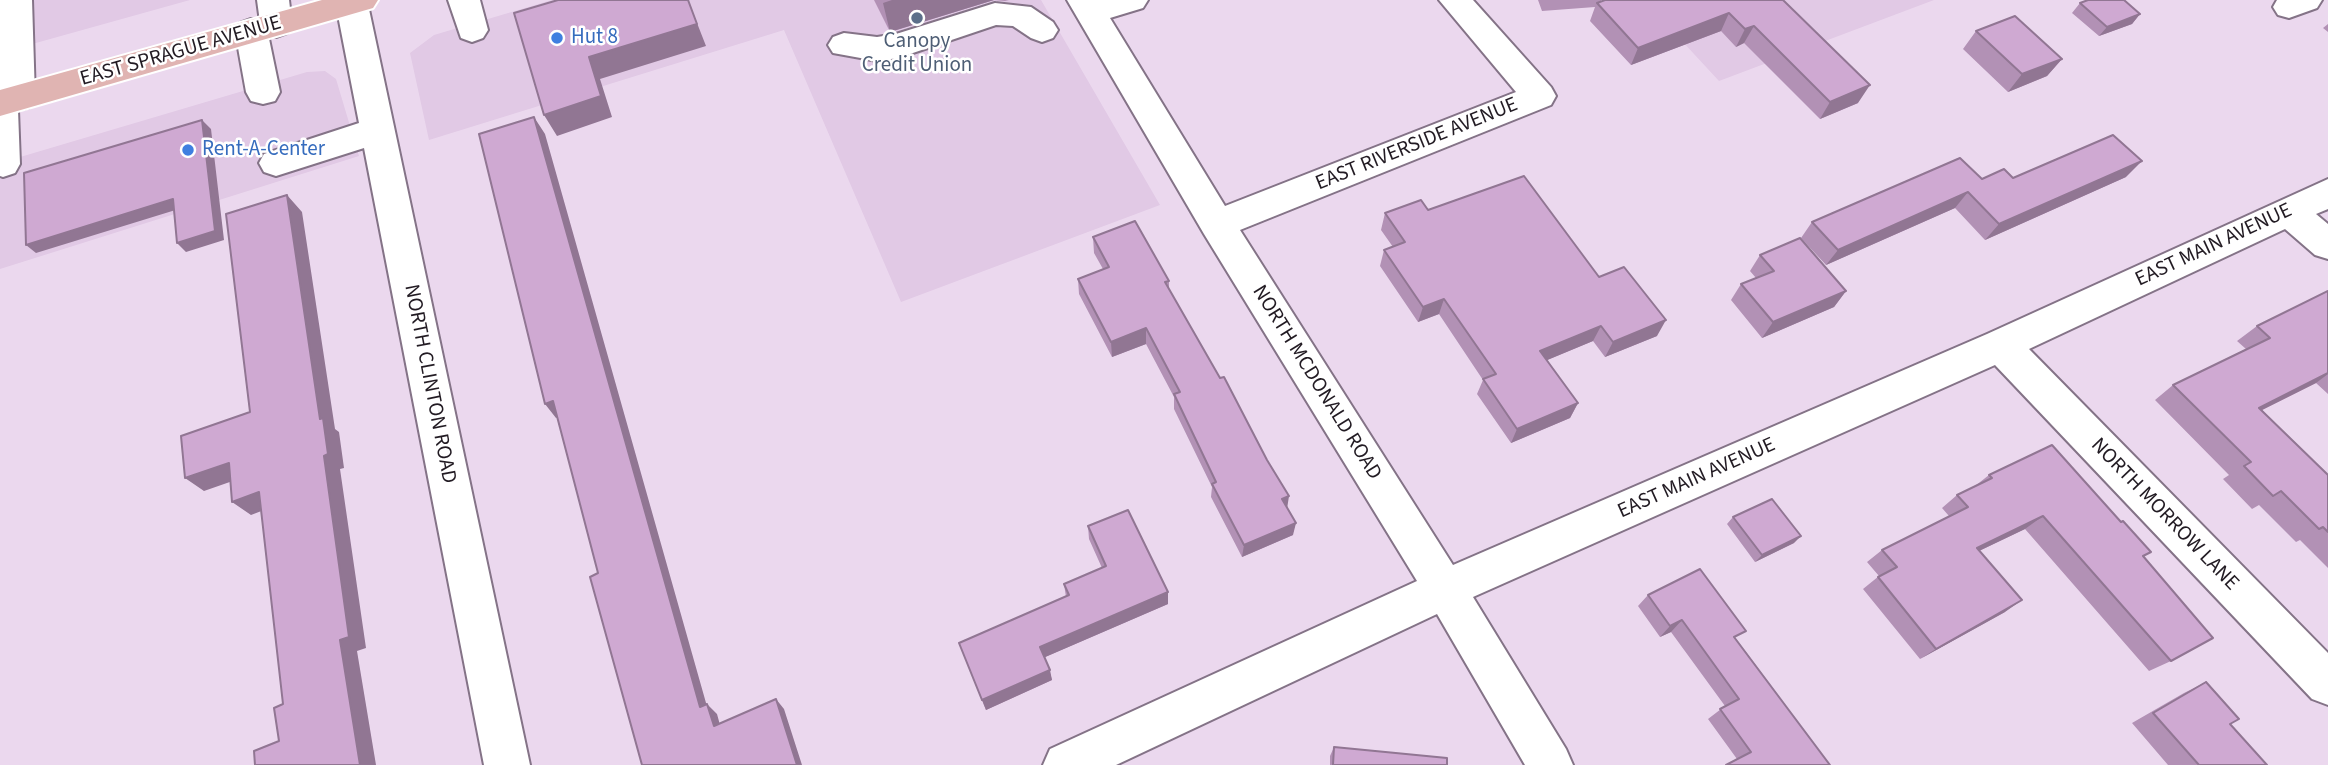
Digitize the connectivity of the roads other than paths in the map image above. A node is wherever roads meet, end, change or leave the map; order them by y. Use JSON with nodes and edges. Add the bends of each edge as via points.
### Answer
{"nodes":[{"id":1,"x":16,"y":0,"type":"edge"},
{"id":2,"x":1132,"y":0,"type":"edge"},
{"id":3,"x":1455,"y":0,"type":"edge"},
{"id":4,"x":355,"y":1,"type":"edge"},
{"id":5,"x":1087,"y":7,"type":"edge"},
{"id":6,"x":266,"y":19,"type":"edge"},
{"id":7,"x":1042,"y":30,"type":"dead end"},
{"id":8,"x":844,"y":45,"type":"dead end"},
{"id":9,"x":263,"y":92,"type":"dead end"},
{"id":10,"x":6,"y":101,"type":"edge"},
{"id":11,"x":378,"y":130,"type":"junction"},
{"id":12,"x":276,"y":163,"type":"dead end"},
{"id":13,"x":3,"y":164,"type":"dead end"},
{"id":14,"x":2328,"y":192,"type":"edge"},
{"id":15,"x":2288,"y":211,"type":"junction"},
{"id":16,"x":1217,"y":224,"type":"junction"},
{"id":17,"x":2328,"y":245,"type":"edge"},
{"id":18,"x":2000,"y":345,"type":"junction"},
{"id":19,"x":1445,"y":589,"type":"junction"},
{"id":20,"x":2328,"y":684,"type":"edge"},
{"id":21,"x":507,"y":765,"type":"edge"},
{"id":22,"x":1066,"y":765,"type":"edge"},
{"id":23,"x":1550,"y":765,"type":"edge"}],
"edges":[{"from":1,"to":10,"type":"street"},
{"from":2,"to":5,"type":"street"},
{"from":3,"to":16,"type":"street","name":"EAST RIVERSIDE AVENUE","via":[[1539,96]]},
{"from":4,"to":6,"type":"main road","name":"EAST SPRAGUE AVENUE"},
{"from":4,"to":11,"type":"street","name":"NORTH CLINTON ROAD"},
{"from":5,"to":16,"type":"street","name":"NORTH MCDONALD ROAD"},
{"from":6,"to":9,"type":"street"},
{"from":6,"to":10,"type":"main road","name":"EAST SPRAGUE AVENUE"},
{"from":7,"to":8,"type":"street","via":[[1020,15],[995,13],[898,46]]},
{"from":10,"to":13,"type":"street"},
{"from":11,"to":12,"type":"street"},
{"from":11,"to":21,"type":"street","name":"NORTH CLINTON ROAD"},
{"from":14,"to":15,"type":"street","name":"EAST MAIN AVENUE"},
{"from":15,"to":17,"type":"street"},
{"from":15,"to":18,"type":"street","name":"EAST MAIN AVENUE"},
{"from":16,"to":19,"type":"street","name":"NORTH MCDONALD ROAD"},
{"from":18,"to":19,"type":"street","name":"EAST MAIN AVENUE"},
{"from":18,"to":20,"type":"street","name":"NORTH MORROW LANE"},
{"from":19,"to":22,"type":"street","name":"EAST MAIN AVENUE"},
{"from":19,"to":23,"type":"street","name":"NORTH MCDONALD ROAD"}]}
